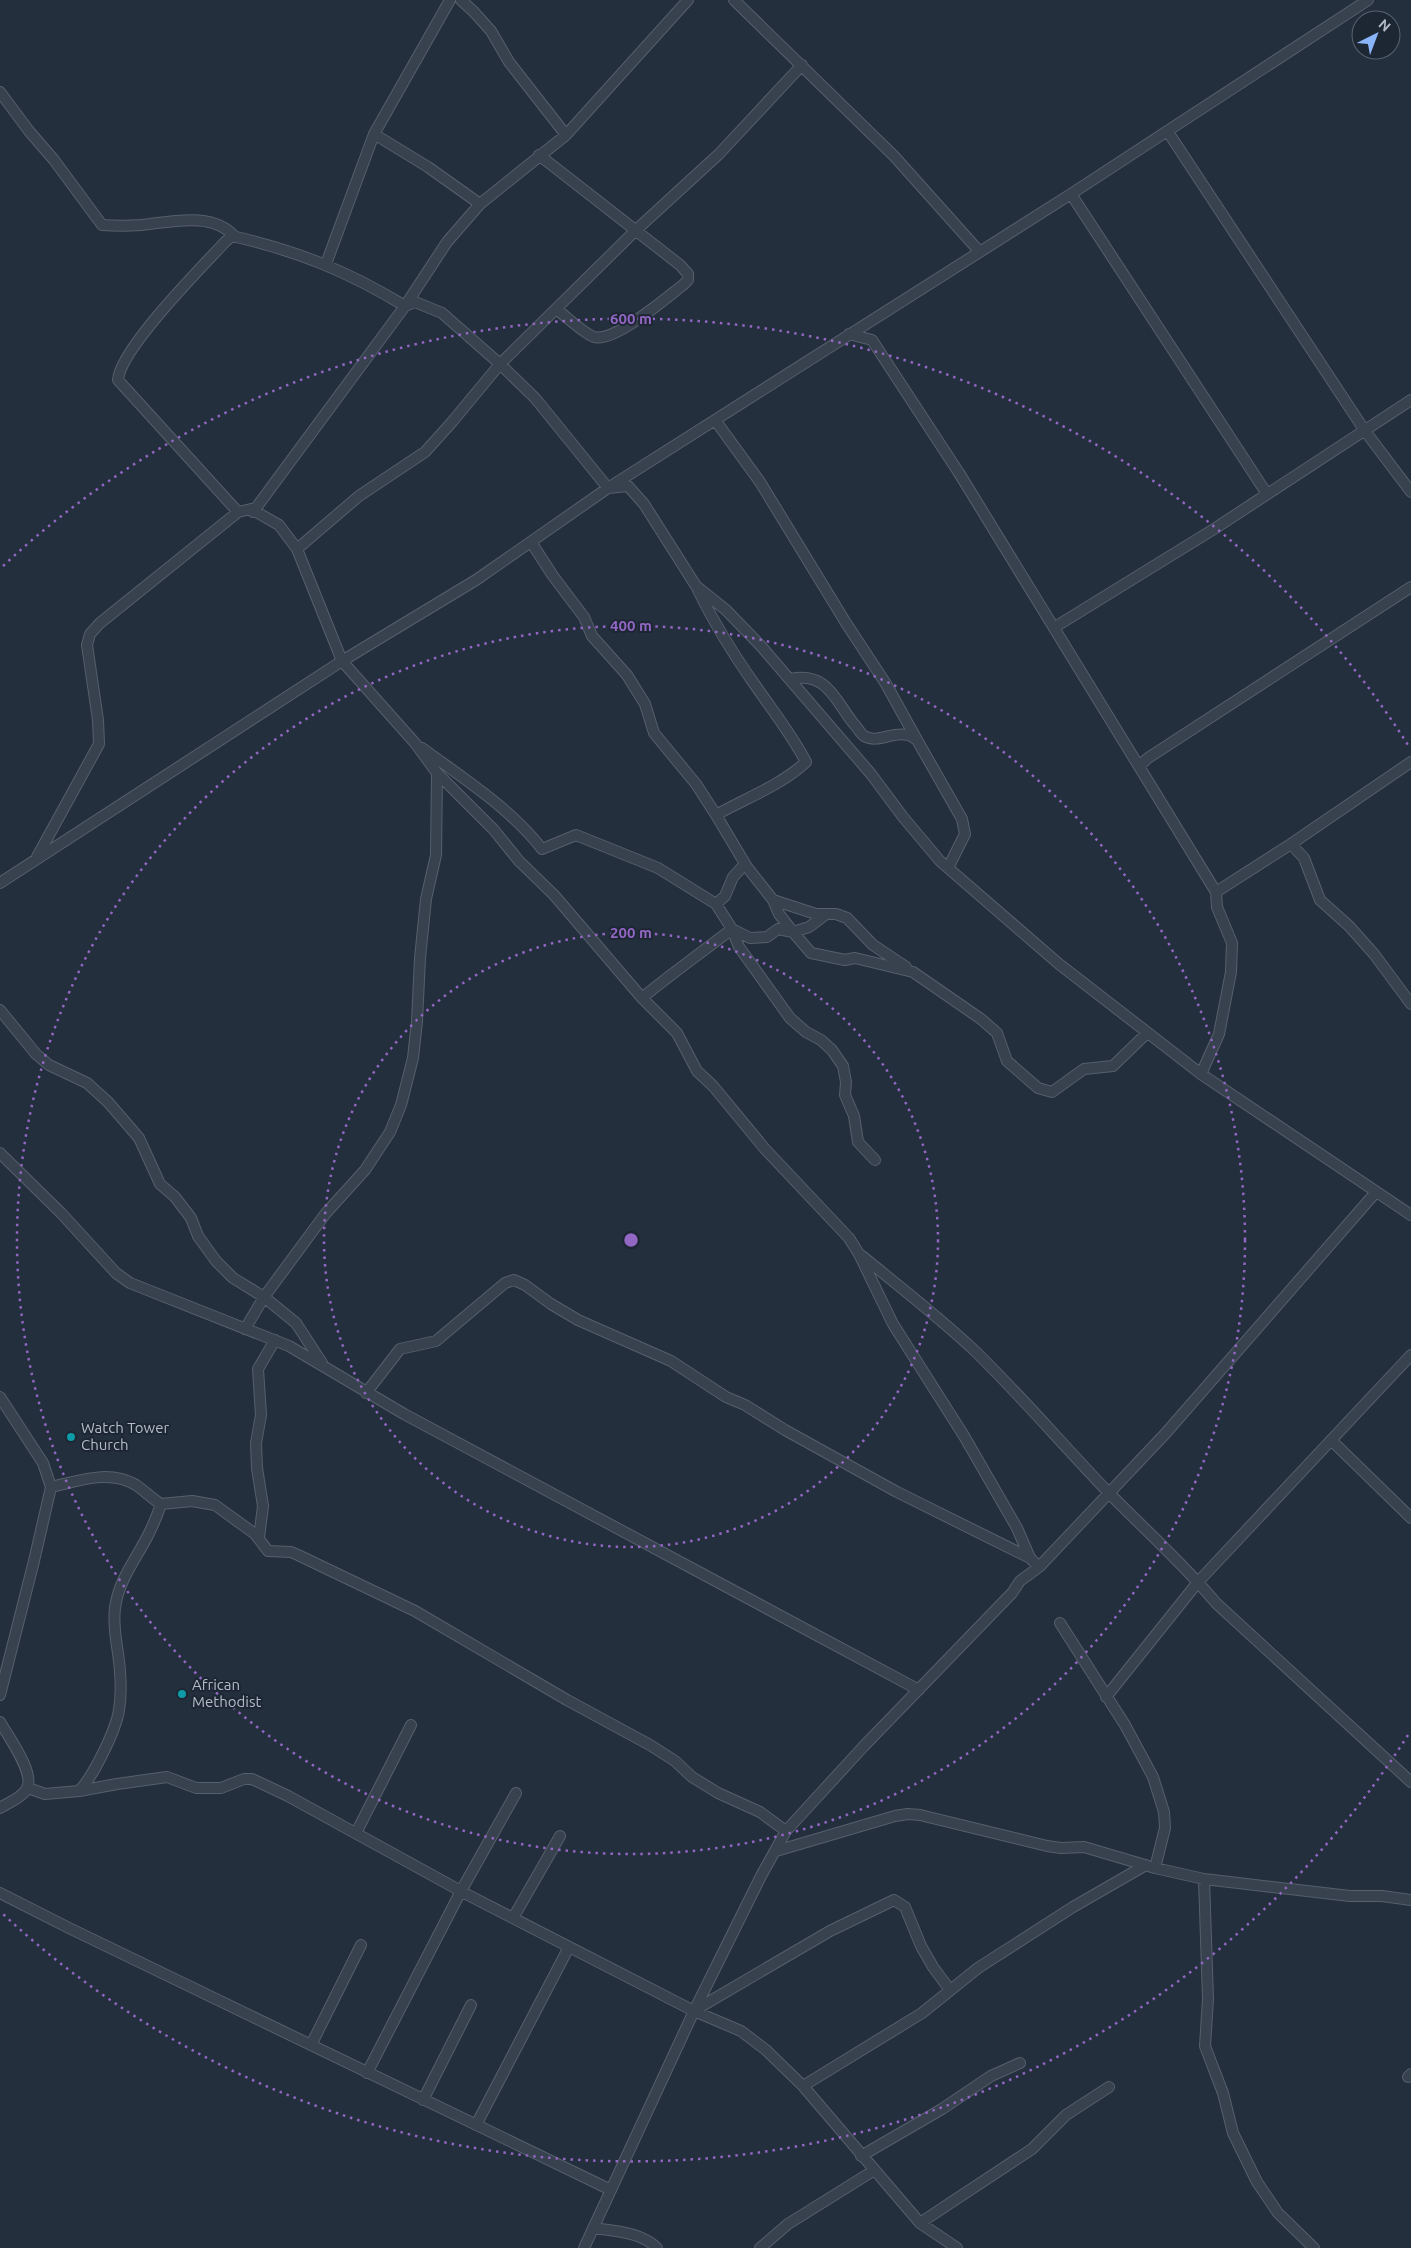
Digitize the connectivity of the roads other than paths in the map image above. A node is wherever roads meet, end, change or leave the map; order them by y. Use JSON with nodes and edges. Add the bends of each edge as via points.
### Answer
{"nodes":[{"id":1,"x":450,"y":0,"type":"edge"},
{"id":2,"x":461,"y":0,"type":"edge"},
{"id":3,"x":688,"y":0,"type":"edge"},
{"id":4,"x":734,"y":0,"type":"edge"},
{"id":5,"x":1348,"y":0,"type":"edge"},
{"id":6,"x":1368,"y":0,"type":"edge"},
{"id":7,"x":1350,"y":12,"type":"junction"},
{"id":8,"x":802,"y":65,"type":"junction"},
{"id":9,"x":0,"y":92,"type":"edge"},
{"id":10,"x":1168,"y":132,"type":"junction"},
{"id":11,"x":374,"y":134,"type":"junction"},
{"id":12,"x":566,"y":135,"type":"junction"},
{"id":13,"x":539,"y":155,"type":"junction"},
{"id":14,"x":1071,"y":194,"type":"junction"},
{"id":15,"x":480,"y":204,"type":"junction"},
{"id":16,"x":635,"y":231,"type":"junction"},
{"id":17,"x":235,"y":237,"type":"junction"},
{"id":18,"x":979,"y":251,"type":"junction"},
{"id":19,"x":326,"y":264,"type":"junction"},
{"id":20,"x":405,"y":306,"type":"junction"},
{"id":21,"x":556,"y":309,"type":"junction"},
{"id":22,"x":849,"y":334,"type":"junction"},
{"id":23,"x":500,"y":364,"type":"junction"},
{"id":24,"x":1411,"y":400,"type":"edge"},
{"id":25,"x":715,"y":420,"type":"junction"},
{"id":26,"x":1365,"y":431,"type":"junction"},
{"id":27,"x":608,"y":488,"type":"junction"},
{"id":28,"x":1411,"y":492,"type":"edge"},
{"id":29,"x":1267,"y":494,"type":"junction"},
{"id":30,"x":238,"y":512,"type":"junction"},
{"id":31,"x":254,"y":512,"type":"junction"},
{"id":32,"x":531,"y":542,"type":"junction"},
{"id":33,"x":297,"y":549,"type":"junction"},
{"id":34,"x":696,"y":586,"type":"junction"},
{"id":35,"x":1411,"y":587,"type":"edge"},
{"id":36,"x":1055,"y":627,"type":"junction"},
{"id":37,"x":342,"y":661,"type":"junction"},
{"id":38,"x":790,"y":680,"type":"junction"},
{"id":39,"x":917,"y":740,"type":"junction"},
{"id":40,"x":414,"y":743,"type":"junction"},
{"id":41,"x":1411,"y":762,"type":"edge"},
{"id":42,"x":1139,"y":766,"type":"junction"},
{"id":43,"x":437,"y":773,"type":"junction"},
{"id":44,"x":716,"y":815,"type":"junction"},
{"id":45,"x":1291,"y":844,"type":"junction"},
{"id":46,"x":35,"y":860,"type":"junction"},
{"id":47,"x":745,"y":864,"type":"junction"},
{"id":48,"x":948,"y":868,"type":"junction"},
{"id":49,"x":0,"y":883,"type":"edge"},
{"id":50,"x":1216,"y":892,"type":"junction"},
{"id":51,"x":773,"y":900,"type":"junction"},
{"id":52,"x":716,"y":904,"type":"junction"},
{"id":53,"x":825,"y":915,"type":"junction"},
{"id":54,"x":732,"y":929,"type":"junction"},
{"id":55,"x":793,"y":932,"type":"junction"},
{"id":56,"x":912,"y":972,"type":"junction"},
{"id":57,"x":642,"y":998,"type":"junction"},
{"id":58,"x":1411,"y":1004,"type":"edge"},
{"id":59,"x":0,"y":1010,"type":"edge"},
{"id":60,"x":1147,"y":1034,"type":"junction"},
{"id":61,"x":1201,"y":1074,"type":"junction"},
{"id":62,"x":0,"y":1153,"type":"edge"},
{"id":63,"x":875,"y":1160,"type":"dead end"},
{"id":64,"x":1376,"y":1192,"type":"junction"},
{"id":65,"x":1411,"y":1214,"type":"edge"},
{"id":66,"x":859,"y":1254,"type":"junction"},
{"id":67,"x":264,"y":1297,"type":"junction"},
{"id":68,"x":245,"y":1328,"type":"junction"},
{"id":69,"x":275,"y":1340,"type":"junction"},
{"id":70,"x":1411,"y":1355,"type":"edge"},
{"id":71,"x":325,"y":1366,"type":"junction"},
{"id":72,"x":366,"y":1393,"type":"junction"},
{"id":73,"x":0,"y":1396,"type":"edge"},
{"id":74,"x":1331,"y":1440,"type":"junction"},
{"id":75,"x":51,"y":1487,"type":"junction"},
{"id":76,"x":1109,"y":1493,"type":"junction"},
{"id":77,"x":161,"y":1504,"type":"junction"},
{"id":78,"x":1411,"y":1518,"type":"edge"},
{"id":79,"x":259,"y":1538,"type":"junction"},
{"id":80,"x":1030,"y":1558,"type":"junction"},
{"id":81,"x":1039,"y":1567,"type":"junction"},
{"id":82,"x":1198,"y":1582,"type":"junction"},
{"id":83,"x":1060,"y":1623,"type":"dead end"},
{"id":84,"x":919,"y":1690,"type":"junction"},
{"id":85,"x":0,"y":1695,"type":"edge"},
{"id":86,"x":1106,"y":1697,"type":"junction"},
{"id":87,"x":0,"y":1722,"type":"edge"},
{"id":88,"x":411,"y":1725,"type":"dead end"},
{"id":89,"x":1411,"y":1782,"type":"edge"},
{"id":90,"x":28,"y":1788,"type":"junction"},
{"id":91,"x":79,"y":1791,"type":"junction"},
{"id":92,"x":516,"y":1793,"type":"dead end"},
{"id":93,"x":0,"y":1808,"type":"edge"},
{"id":94,"x":786,"y":1831,"type":"junction"},
{"id":95,"x":356,"y":1833,"type":"junction"},
{"id":96,"x":560,"y":1836,"type":"dead end"},
{"id":97,"x":776,"y":1851,"type":"junction"},
{"id":98,"x":1151,"y":1866,"type":"junction"},
{"id":99,"x":1204,"y":1879,"type":"junction"},
{"id":100,"x":461,"y":1891,"type":"junction"},
{"id":101,"x":0,"y":1893,"type":"edge"},
{"id":102,"x":1411,"y":1900,"type":"edge"},
{"id":103,"x":513,"y":1918,"type":"junction"},
{"id":104,"x":361,"y":1945,"type":"dead end"},
{"id":105,"x":569,"y":1947,"type":"junction"},
{"id":106,"x":950,"y":1990,"type":"junction"},
{"id":107,"x":471,"y":2005,"type":"dead end"},
{"id":108,"x":694,"y":2011,"type":"junction"},
{"id":109,"x":311,"y":2046,"type":"junction"},
{"id":110,"x":1020,"y":2062,"type":"dead end"},
{"id":111,"x":367,"y":2072,"type":"junction"},
{"id":112,"x":803,"y":2086,"type":"junction"},
{"id":113,"x":1109,"y":2087,"type":"dead end"},
{"id":114,"x":423,"y":2100,"type":"junction"},
{"id":115,"x":476,"y":2125,"type":"junction"},
{"id":116,"x":860,"y":2156,"type":"junction"},
{"id":117,"x":873,"y":2170,"type":"junction"},
{"id":118,"x":611,"y":2190,"type":"junction"},
{"id":119,"x":920,"y":2223,"type":"junction"},
{"id":120,"x":593,"y":2228,"type":"junction"},
{"id":121,"x":584,"y":2248,"type":"edge"},
{"id":122,"x":657,"y":2248,"type":"edge"},
{"id":123,"x":760,"y":2248,"type":"edge"},
{"id":124,"x":957,"y":2248,"type":"edge"},
{"id":125,"x":1314,"y":2248,"type":"edge"}],
"edges":[{"from":1,"to":11,"type":"street"},
{"from":2,"to":12,"type":"street","via":[[491,32],[509,62]]},
{"from":3,"to":12,"type":"street"},
{"from":4,"to":8,"type":"street"},
{"from":5,"to":7,"type":"street"},
{"from":6,"to":7,"type":"street"},
{"from":7,"to":10,"type":"street"},
{"from":8,"to":16,"type":"street","via":[[719,154]]},
{"from":8,"to":18,"type":"street","via":[[894,156]]},
{"from":9,"to":17,"type":"street","via":[[102,225],[194,219],[228,229]]},
{"from":10,"to":14,"type":"street"},
{"from":10,"to":26,"type":"street"},
{"from":11,"to":15,"type":"street"},
{"from":11,"to":19,"type":"street"},
{"from":12,"to":13,"type":"street"},
{"from":13,"to":15,"type":"street"},
{"from":13,"to":16,"type":"street"},
{"from":14,"to":18,"type":"street"},
{"from":14,"to":29,"type":"street"},
{"from":15,"to":20,"type":"street","via":[[447,242]]},
{"from":16,"to":21,"type":"street"},
{"from":16,"to":21,"type":"street","via":[[680,265],[688,274],[688,280],[617,333],[602,338],[592,336]]},
{"from":17,"to":19,"type":"street"},
{"from":17,"to":30,"type":"street","via":[[232,236],[214,254],[135,342],[118,371],[118,380]]},
{"from":18,"to":22,"type":"street"},
{"from":19,"to":20,"type":"street"},
{"from":20,"to":23,"type":"street","via":[[415,302],[442,312]]},
{"from":20,"to":31,"type":"street"},
{"from":21,"to":23,"type":"street"},
{"from":22,"to":25,"type":"street"},
{"from":22,"to":36,"type":"street","via":[[872,340]]},
{"from":23,"to":27,"type":"street","via":[[535,398]]},
{"from":23,"to":33,"type":"street","via":[[425,452],[359,496]]},
{"from":24,"to":26,"type":"street"},
{"from":25,"to":27,"type":"street"},
{"from":25,"to":39,"type":"street","via":[[760,482],[886,684]]},
{"from":26,"to":28,"type":"street"},
{"from":26,"to":29,"type":"street"},
{"from":27,"to":32,"type":"street"},
{"from":27,"to":34,"type":"street","via":[[628,486],[644,504]]},
{"from":29,"to":36,"type":"street"},
{"from":30,"to":31,"type":"street"},
{"from":30,"to":46,"type":"street","via":[[90,634],[87,645],[98,720],[98,744]]},
{"from":31,"to":33,"type":"street","via":[[279,525]]},
{"from":32,"to":37,"type":"street","via":[[476,580]]},
{"from":32,"to":44,"type":"street","via":[[584,617],[592,636],[627,675],[645,704],[654,733],[696,784]]},
{"from":33,"to":37,"type":"street"},
{"from":34,"to":38,"type":"street","via":[[726,610]]},
{"from":34,"to":44,"type":"street","via":[[754,684],[794,738],[806,762],[765,791]]},
{"from":35,"to":42,"type":"street"},
{"from":36,"to":42,"type":"street"},
{"from":37,"to":40,"type":"street"},
{"from":37,"to":46,"type":"street"},
{"from":38,"to":39,"type":"street","via":[[802,677],[824,684],[864,736],[877,739],[907,734]]},
{"from":38,"to":48,"type":"street"},
{"from":39,"to":48,"type":"street","via":[[962,819],[965,834]]},
{"from":40,"to":43,"type":"street"},
{"from":40,"to":52,"type":"street","via":[[497,804],[527,829],[542,849],[576,835],[658,868]]},
{"from":41,"to":45,"type":"street"},
{"from":42,"to":50,"type":"street"},
{"from":43,"to":57,"type":"street","via":[[554,895]]},
{"from":43,"to":67,"type":"street","via":[[436,855],[426,899],[413,1058],[401,1105],[390,1132],[365,1170],[326,1213]]},
{"from":44,"to":47,"type":"street"},
{"from":45,"to":50,"type":"street"},
{"from":45,"to":58,"type":"street","via":[[1304,858],[1320,900],[1374,954]]},
{"from":46,"to":49,"type":"street"},
{"from":47,"to":51,"type":"street"},
{"from":47,"to":52,"type":"street"},
{"from":48,"to":60,"type":"street","via":[[1059,964]]},
{"from":50,"to":61,"type":"street","via":[[1217,907],[1232,942],[1231,972],[1219,1034]]},
{"from":51,"to":53,"type":"street"},
{"from":51,"to":55,"type":"street"},
{"from":52,"to":54,"type":"street"},
{"from":53,"to":55,"type":"street","via":[[809,927]]},
{"from":53,"to":56,"type":"street","via":[[847,918],[873,945]]},
{"from":54,"to":55,"type":"street","via":[[750,938],[767,937],[778,929]]},
{"from":54,"to":57,"type":"street"},
{"from":54,"to":63,"type":"street","via":[[739,946],[790,1018],[821,1040],[843,1066],[845,1095],[854,1116],[858,1142]]},
{"from":55,"to":56,"type":"street","via":[[811,953],[845,960],[855,958]]},
{"from":56,"to":60,"type":"street","via":[[992,1029],[1007,1061],[1038,1088],[1047,1091],[1057,1090],[1084,1069],[1113,1066]]},
{"from":57,"to":66,"type":"street","via":[[677,1032],[697,1071],[849,1238]]},
{"from":59,"to":67,"type":"street","via":[[36,1054],[49,1065],[87,1083],[108,1102],[139,1138],[160,1184],[191,1218],[198,1236],[216,1261],[233,1278]]},
{"from":60,"to":61,"type":"street"},
{"from":61,"to":64,"type":"street"},
{"from":62,"to":68,"type":"street","via":[[130,1284]]},
{"from":64,"to":65,"type":"street"},
{"from":64,"to":76,"type":"street","via":[[1224,1369]]},
{"from":66,"to":76,"type":"street","via":[[974,1350]]},
{"from":66,"to":80,"type":"street","via":[[893,1324],[968,1444],[1017,1528]]},
{"from":67,"to":68,"type":"street"},
{"from":67,"to":71,"type":"street","via":[[296,1323]]},
{"from":68,"to":69,"type":"street"},
{"from":69,"to":71,"type":"street"},
{"from":69,"to":79,"type":"street","via":[[258,1369],[261,1415],[256,1468],[263,1506]]},
{"from":70,"to":74,"type":"street"},
{"from":71,"to":72,"type":"street"},
{"from":72,"to":80,"type":"street","via":[[400,1349],[436,1340],[505,1283],[518,1281],[578,1320],[670,1361],[726,1397],[863,1472]]},
{"from":72,"to":84,"type":"street"},
{"from":73,"to":75,"type":"street","via":[[43,1463]]},
{"from":74,"to":78,"type":"street"},
{"from":74,"to":82,"type":"street"},
{"from":75,"to":77,"type":"street","via":[[110,1476],[136,1485]]},
{"from":75,"to":85,"type":"street"},
{"from":76,"to":81,"type":"street"},
{"from":76,"to":82,"type":"street"},
{"from":77,"to":79,"type":"street","via":[[192,1502],[215,1505]]},
{"from":77,"to":91,"type":"street","via":[[119,1590],[114,1632],[120,1670],[119,1710],[89,1780]]},
{"from":79,"to":94,"type":"street","via":[[268,1551],[291,1552],[415,1611],[650,1745],[692,1777],[760,1812]]},
{"from":80,"to":81,"type":"street"},
{"from":81,"to":84,"type":"street","via":[[1020,1581]]},
{"from":82,"to":86,"type":"street"},
{"from":82,"to":89,"type":"street","via":[[1216,1603]]},
{"from":83,"to":86,"type":"street"},
{"from":84,"to":94,"type":"street"},
{"from":86,"to":98,"type":"street","via":[[1125,1725],[1160,1797],[1165,1828]]},
{"from":87,"to":90,"type":"street","via":[[28,1771]]},
{"from":88,"to":95,"type":"street"},
{"from":90,"to":91,"type":"street","via":[[45,1794]]},
{"from":90,"to":93,"type":"street"},
{"from":91,"to":95,"type":"street","via":[[167,1777],[196,1788],[221,1788],[244,1779],[252,1780]]},
{"from":92,"to":100,"type":"street"},
{"from":94,"to":97,"type":"street"},
{"from":95,"to":100,"type":"street"},
{"from":96,"to":103,"type":"street"},
{"from":97,"to":98,"type":"street","via":[[908,1814],[964,1824],[1047,1846],[1084,1847]]},
{"from":97,"to":108,"type":"street"},
{"from":98,"to":99,"type":"street"},
{"from":98,"to":106,"type":"street","via":[[1074,1907],[978,1968]]},
{"from":99,"to":102,"type":"street"},
{"from":99,"to":125,"type":"street","via":[[1208,1999],[1205,2046],[1223,2093],[1233,2133],[1257,2182],[1278,2213]]},
{"from":100,"to":103,"type":"street"},
{"from":100,"to":111,"type":"street"},
{"from":101,"to":109,"type":"street"},
{"from":103,"to":105,"type":"street"},
{"from":104,"to":109,"type":"street"},
{"from":105,"to":108,"type":"street"},
{"from":105,"to":115,"type":"street"},
{"from":106,"to":108,"type":"street","via":[[921,1946],[905,1906],[894,1900],[830,1931]]},
{"from":106,"to":112,"type":"street","via":[[922,2014]]},
{"from":107,"to":114,"type":"street"},
{"from":108,"to":112,"type":"street","via":[[741,2031]]},
{"from":108,"to":118,"type":"street"},
{"from":109,"to":111,"type":"street"},
{"from":110,"to":116,"type":"street","via":[[991,2076],[942,2109]]},
{"from":111,"to":114,"type":"street"},
{"from":112,"to":116,"type":"street"},
{"from":113,"to":119,"type":"street","via":[[1066,2115],[1032,2149]]},
{"from":114,"to":115,"type":"street"},
{"from":115,"to":118,"type":"street"},
{"from":116,"to":117,"type":"street"},
{"from":117,"to":119,"type":"street"},
{"from":117,"to":123,"type":"street","via":[[788,2224]]},
{"from":118,"to":120,"type":"street"},
{"from":119,"to":124,"type":"street"},
{"from":120,"to":121,"type":"street"},
{"from":120,"to":122,"type":"street","via":[[639,2236]]}]}
